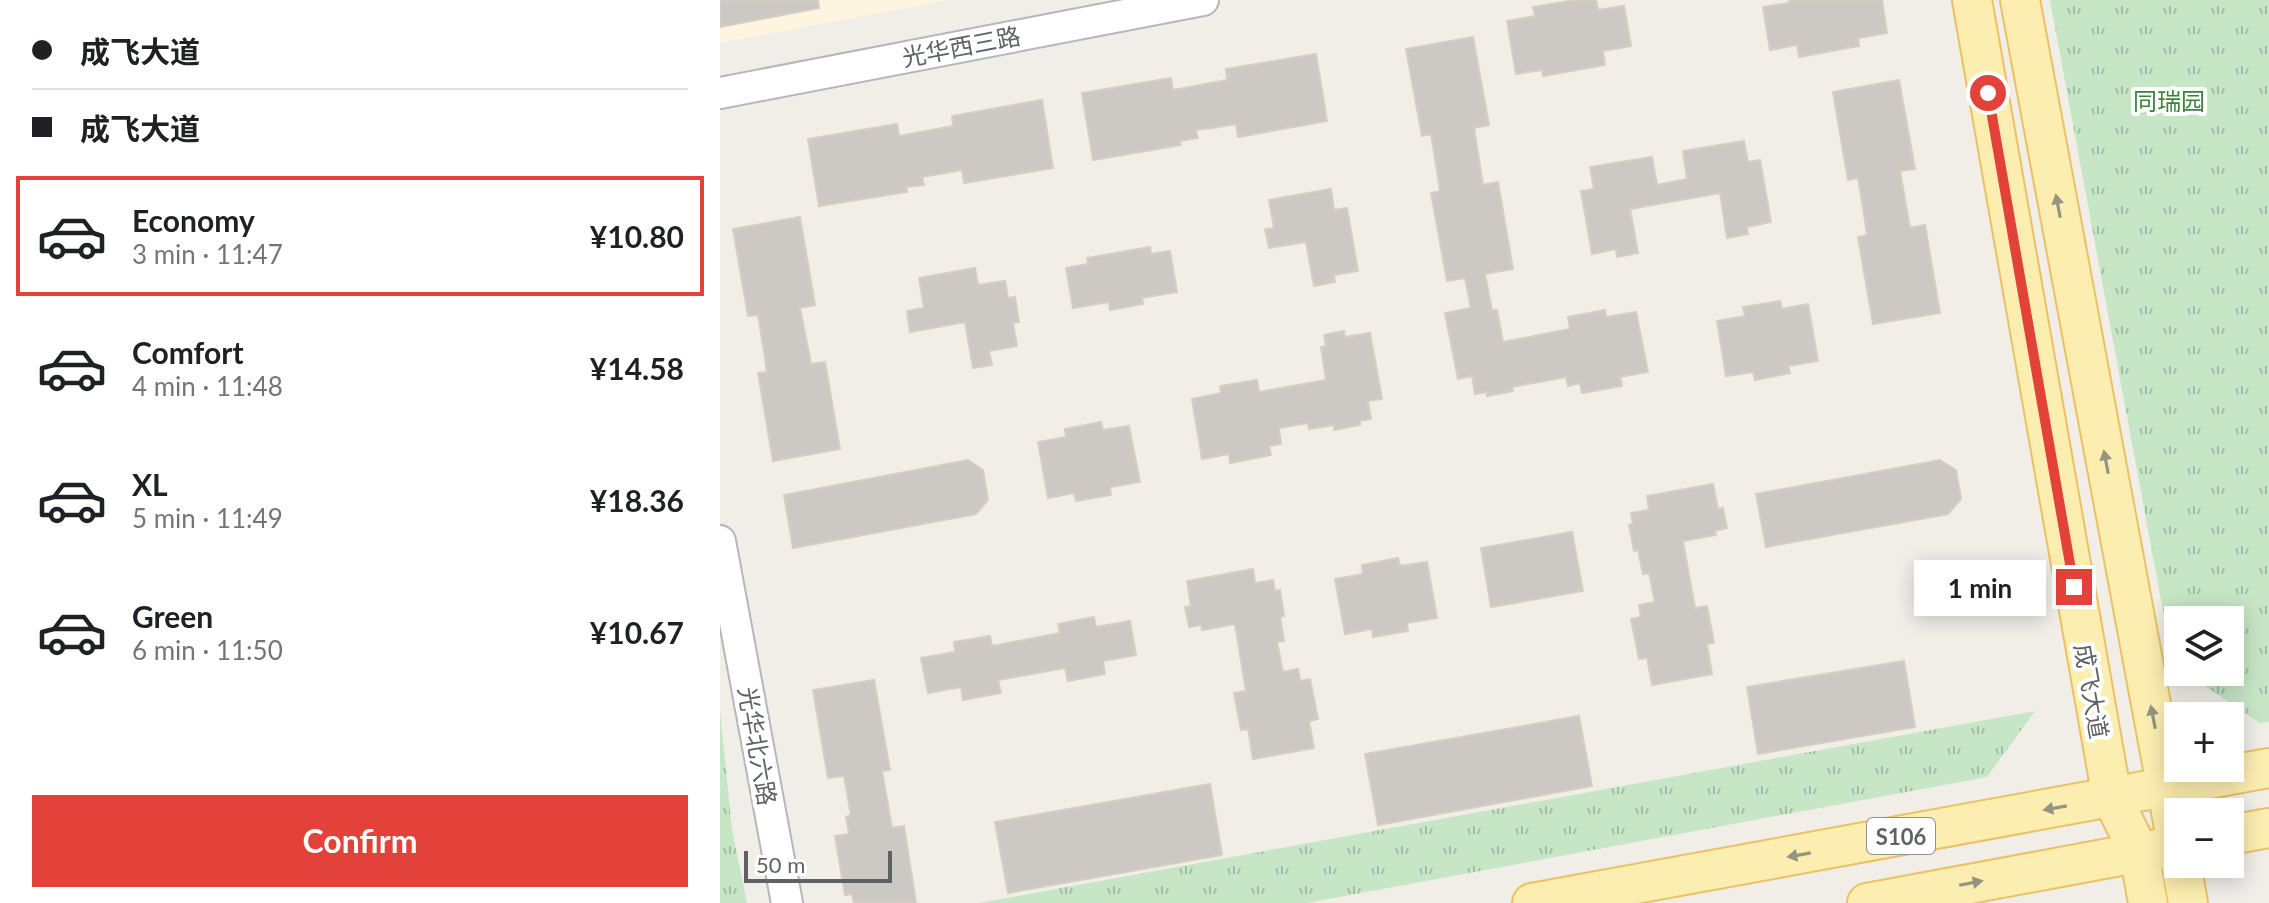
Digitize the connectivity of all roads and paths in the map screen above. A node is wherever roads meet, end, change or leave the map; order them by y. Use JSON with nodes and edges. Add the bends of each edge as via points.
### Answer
{"nodes":[{"id":1,"x":1203,"y":0,"type":"edge"},
{"id":2,"x":1972,"y":0,"type":"edge"},
{"id":3,"x":2020,"y":0,"type":"edge"},
{"id":4,"x":720,"y":93,"type":"edge"},
{"id":5,"x":720,"y":541,"type":"edge"},
{"id":6,"x":2269,"y":768,"type":"edge"},
{"id":7,"x":2166,"y":787,"type":"junction"},
{"id":8,"x":2112,"y":798,"type":"junction"},
{"id":9,"x":2168,"y":798,"type":"edge"},
{"id":10,"x":2269,"y":828,"type":"edge"},
{"id":11,"x":2244,"y":832,"type":"edge"},
{"id":12,"x":2164,"y":848,"type":"edge"},
{"id":13,"x":2139,"y":852,"type":"junction"},
{"id":14,"x":2184,"y":878,"type":"edge"},
{"id":15,"x":787,"y":903,"type":"edge"},
{"id":16,"x":1532,"y":903,"type":"edge"},
{"id":17,"x":1867,"y":903,"type":"edge"},
{"id":18,"x":2148,"y":903,"type":"edge"},
{"id":19,"x":2188,"y":903,"type":"edge"}],
"edges":[{"from":1,"to":4,"type":"street","name":"光华西三路"},
{"from":2,"to":8,"type":"main road","name":"成飞大道"},
{"from":7,"to":3,"type":"main road","one_way":true},
{"from":5,"to":15,"type":"street","name":"光华北六路"},
{"from":6,"to":7,"type":"main road","number":"S106"},
{"from":7,"to":8,"type":"main road","number":"S106"},
{"from":7,"to":9,"type":"main road"},
{"from":8,"to":13,"type":"main road","name":"成飞大道"},
{"from":8,"to":16,"type":"main road","number":"S106","one_way":true},
{"from":10,"to":11,"type":"main road"},
{"from":12,"to":13,"type":"main road","number":"S106"},
{"from":17,"to":13,"type":"main road","number":"S106","one_way":true},
{"from":13,"to":18,"type":"main road","name":"成飞大道"},
{"from":14,"to":19,"type":"main road"}]}
